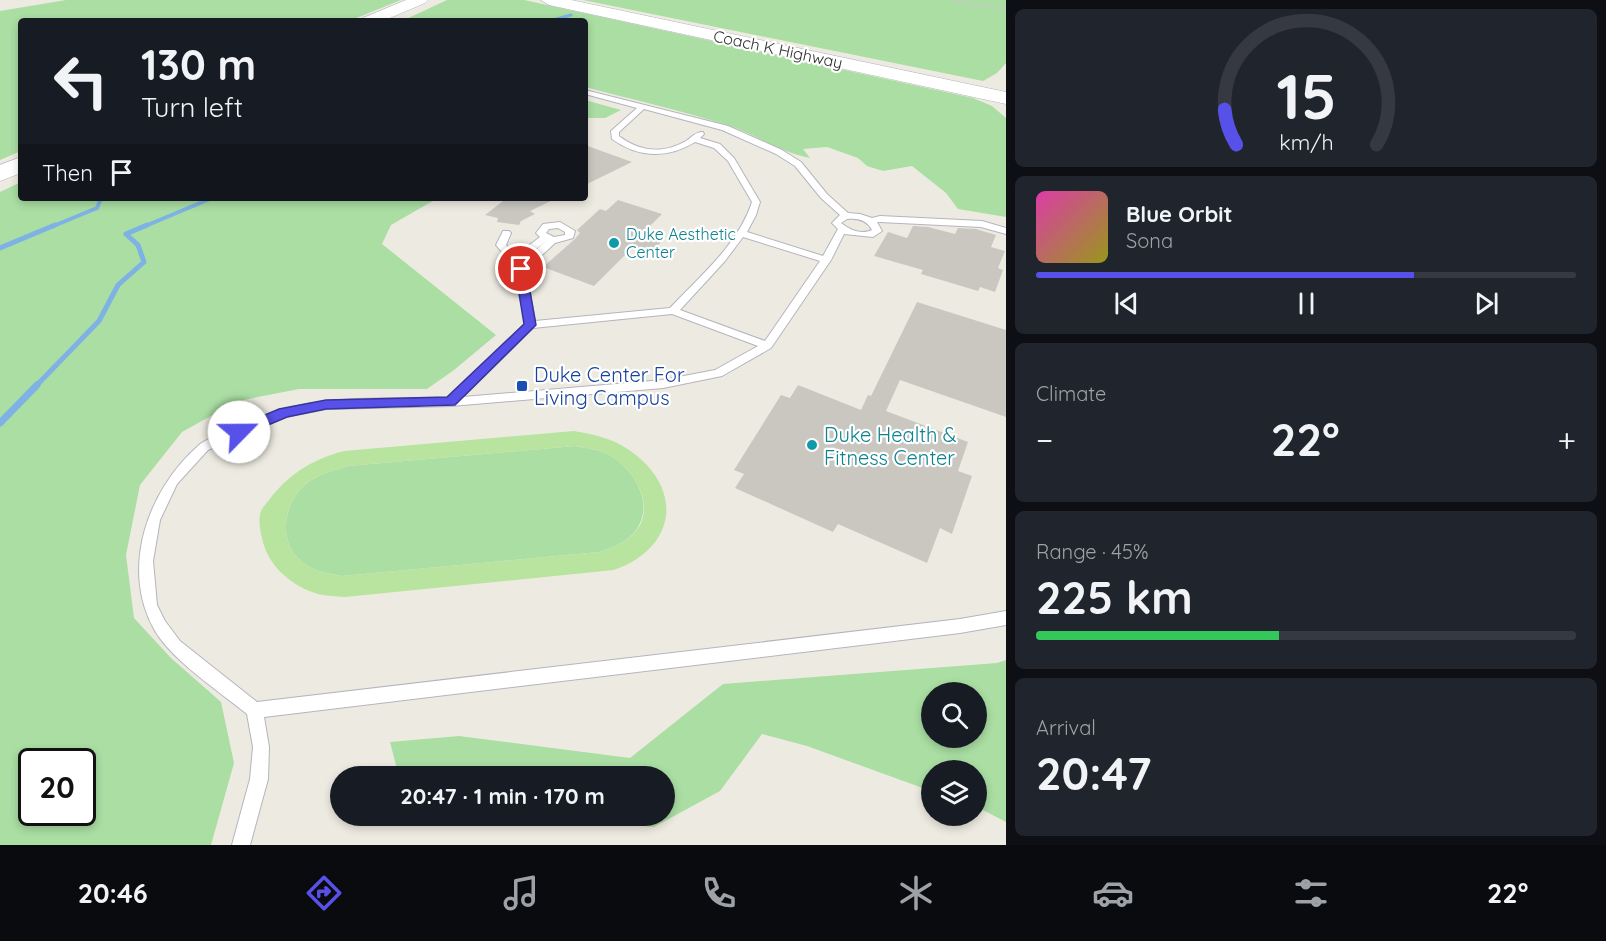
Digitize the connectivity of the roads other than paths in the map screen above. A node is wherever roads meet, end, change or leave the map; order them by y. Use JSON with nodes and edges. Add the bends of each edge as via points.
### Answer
{"nodes":[{"id":1,"x":420,"y":0,"type":"edge"},
{"id":2,"x":549,"y":0,"type":"edge"},
{"id":3,"x":376,"y":18,"type":"edge"},
{"id":4,"x":588,"y":94,"type":"edge"},
{"id":5,"x":1006,"y":98,"type":"edge"},
{"id":6,"x":642,"y":107,"type":"junction"},
{"id":7,"x":710,"y":124,"type":"junction"},
{"id":8,"x":694,"y":139,"type":"junction"},
{"id":9,"x":18,"y":165,"type":"edge"},
{"id":10,"x":0,"y":174,"type":"edge"},
{"id":11,"x":846,"y":216,"type":"junction"},
{"id":12,"x":871,"y":221,"type":"junction"},
{"id":13,"x":842,"y":230,"type":"junction"},
{"id":14,"x":1006,"y":231,"type":"edge"},
{"id":15,"x":506,"y":233,"type":"dead end"},
{"id":16,"x":741,"y":233,"type":"junction"},
{"id":17,"x":549,"y":239,"type":"dead end"},
{"id":18,"x":826,"y":260,"type":"junction"},
{"id":19,"x":518,"y":265,"type":"junction"},
{"id":20,"x":673,"y":311,"type":"junction"},
{"id":21,"x":530,"y":325,"type":"junction"},
{"id":22,"x":767,"y":346,"type":"junction"},
{"id":23,"x":451,"y":402,"type":"junction"},
{"id":24,"x":1006,"y":618,"type":"edge"},
{"id":25,"x":255,"y":710,"type":"junction"},
{"id":26,"x":241,"y":845,"type":"edge"}],
"edges":[{"from":1,"to":3,"type":"main road"},
{"from":2,"to":5,"type":"main road","name":"Coach K Highway"},
{"from":4,"to":6,"type":"lane"},
{"from":6,"to":7,"type":"lane"},
{"from":6,"to":8,"type":"lane","via":[[615,131],[615,137],[635,149],[658,153],[677,150]]},
{"from":7,"to":8,"type":"lane"},
{"from":7,"to":11,"type":"lane","via":[[747,137],[798,164]]},
{"from":8,"to":16,"type":"lane","via":[[717,146],[731,160],[756,202],[752,218]]},
{"from":9,"to":10,"type":"main road"},
{"from":11,"to":12,"type":"lane"},
{"from":11,"to":13,"type":"lane","via":[[836,223]]},
{"from":12,"to":13,"type":"lane","via":[[877,231],[870,236]]},
{"from":12,"to":14,"type":"lane","via":[[982,224]]},
{"from":13,"to":18,"type":"lane"},
{"from":15,"to":19,"type":"lane","via":[[501,245]]},
{"from":16,"to":18,"type":"lane"},
{"from":16,"to":20,"type":"lane"},
{"from":17,"to":19,"type":"lane"},
{"from":18,"to":22,"type":"lane"},
{"from":19,"to":21,"type":"lane"},
{"from":20,"to":21,"type":"lane"},
{"from":20,"to":22,"type":"lane"},
{"from":21,"to":23,"type":"lane"},
{"from":22,"to":23,"type":"lane","via":[[718,373],[692,379]]},
{"from":23,"to":25,"type":"lane","via":[[326,405],[284,413],[204,447],[172,482],[153,520],[148,540],[150,605],[175,646]]},
{"from":24,"to":25,"type":"lane"},
{"from":25,"to":26,"type":"lane","via":[[261,747],[259,779]]}]}
